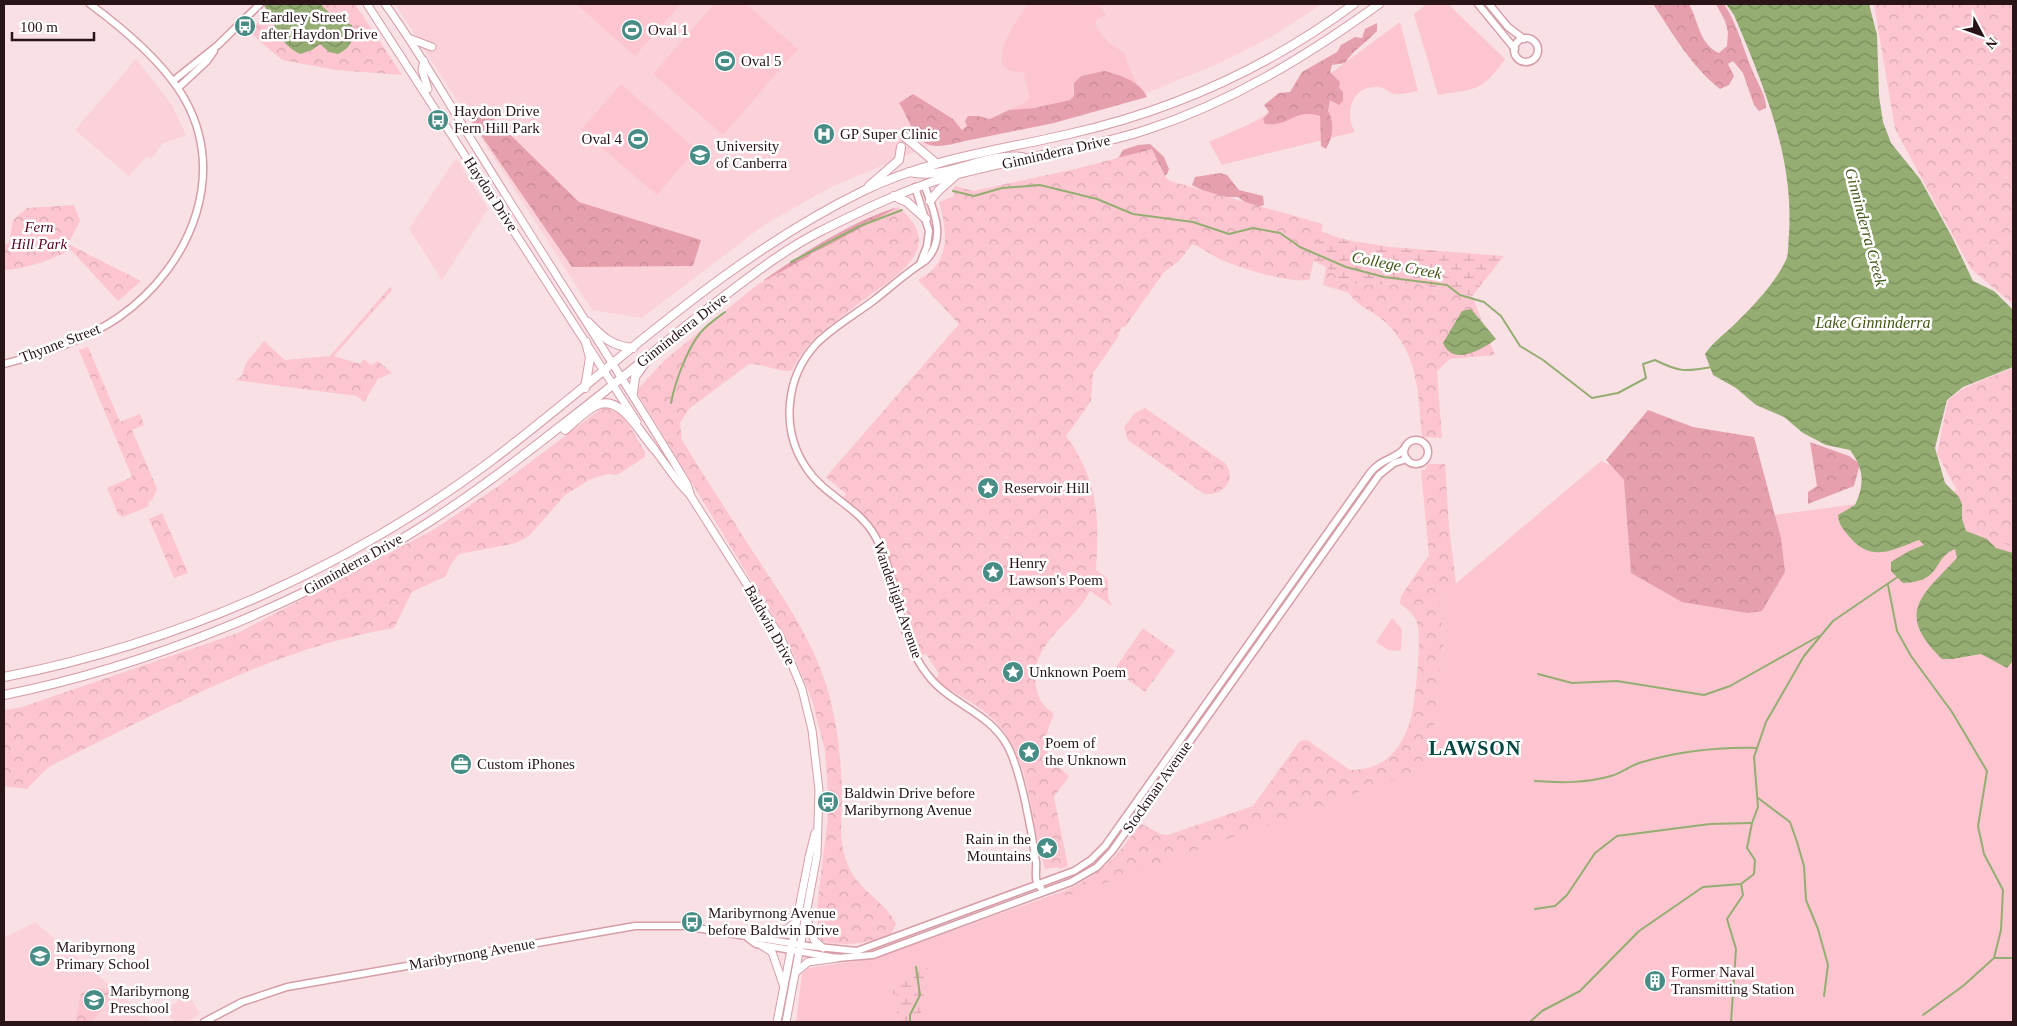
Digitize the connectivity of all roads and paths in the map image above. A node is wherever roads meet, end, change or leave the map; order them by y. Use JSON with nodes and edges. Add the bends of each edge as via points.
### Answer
{"nodes":[{"id":1,"x":90,"y":4,"type":"edge"},
{"id":2,"x":260,"y":4,"type":"edge"},
{"id":3,"x":368,"y":4,"type":"edge"},
{"id":4,"x":385,"y":4,"type":"edge"},
{"id":5,"x":1354,"y":4,"type":"edge"},
{"id":6,"x":1379,"y":4,"type":"edge"},
{"id":7,"x":1478,"y":4,"type":"edge"},
{"id":8,"x":1489,"y":4,"type":"edge"},
{"id":9,"x":411,"y":39,"type":"junction"},
{"id":10,"x":1524,"y":39,"type":"junction"},
{"id":11,"x":218,"y":45,"type":"junction"},
{"id":12,"x":432,"y":47,"type":"dead end"},
{"id":13,"x":1514,"y":49,"type":"junction"},
{"id":14,"x":403,"y":57,"type":"junction"},
{"id":15,"x":424,"y":62,"type":"junction"},
{"id":16,"x":173,"y":81,"type":"junction"},
{"id":17,"x":178,"y":88,"type":"junction"},
{"id":18,"x":439,"y":114,"type":"junction"},
{"id":19,"x":905,"y":137,"type":"dead end"},
{"id":20,"x":901,"y":147,"type":"dead end"},
{"id":21,"x":1031,"y":158,"type":"junction"},
{"id":22,"x":936,"y":163,"type":"junction"},
{"id":23,"x":909,"y":172,"type":"junction"},
{"id":24,"x":957,"y":174,"type":"junction"},
{"id":25,"x":924,"y":184,"type":"junction"},
{"id":26,"x":915,"y":187,"type":"junction"},
{"id":27,"x":866,"y":189,"type":"junction"},
{"id":28,"x":894,"y":196,"type":"junction"},
{"id":29,"x":930,"y":201,"type":"junction"},
{"id":30,"x":926,"y":219,"type":"junction"},
{"id":31,"x":920,"y":264,"type":"junction"},
{"id":32,"x":588,"y":322,"type":"junction"},
{"id":33,"x":586,"y":342,"type":"junction"},
{"id":34,"x":633,"y":348,"type":"junction"},
{"id":35,"x":654,"y":352,"type":"junction"},
{"id":36,"x":4,"y":364,"type":"edge"},
{"id":37,"x":614,"y":364,"type":"junction"},
{"id":38,"x":605,"y":371,"type":"junction"},
{"id":39,"x":623,"y":376,"type":"junction"},
{"id":40,"x":614,"y":384,"type":"junction"},
{"id":41,"x":585,"y":388,"type":"junction"},
{"id":42,"x":633,"y":393,"type":"junction"},
{"id":43,"x":1405,"y":448,"type":"junction"},
{"id":44,"x":654,"y":449,"type":"junction"},
{"id":45,"x":1407,"y":459,"type":"junction"},
{"id":46,"x":497,"y":476,"type":"junction"},
{"id":47,"x":690,"y":495,"type":"junction"},
{"id":48,"x":4,"y":678,"type":"edge"},
{"id":49,"x":4,"y":695,"type":"edge"},
{"id":50,"x":817,"y":828,"type":"junction"},
{"id":51,"x":1036,"y":863,"type":"junction"},
{"id":52,"x":1047,"y":881,"type":"junction"},
{"id":53,"x":1038,"y":885,"type":"junction"},
{"id":54,"x":1045,"y":892,"type":"junction"},
{"id":55,"x":806,"y":916,"type":"junction"},
{"id":56,"x":796,"y":922,"type":"junction"},
{"id":57,"x":757,"y":937,"type":"junction"},
{"id":58,"x":748,"y":938,"type":"junction"},
{"id":59,"x":761,"y":944,"type":"junction"},
{"id":60,"x":791,"y":946,"type":"junction"},
{"id":61,"x":800,"y":948,"type":"junction"},
{"id":62,"x":823,"y":948,"type":"junction"},
{"id":63,"x":837,"y":958,"type":"junction"},
{"id":64,"x":796,"y":973,"type":"junction"},
{"id":65,"x":784,"y":984,"type":"junction"},
{"id":66,"x":204,"y":1022,"type":"edge"},
{"id":67,"x":776,"y":1022,"type":"edge"},
{"id":68,"x":786,"y":1022,"type":"edge"}],
"edges":[{"from":1,"to":16,"type":"street","name":"Thynne Street","via":[[137,43]]},
{"from":2,"to":11,"type":"street"},
{"from":3,"to":14,"type":"main road","name":"Haydon Drive"},
{"from":4,"to":9,"type":"main road","name":"Haydon Drive"},
{"from":5,"to":22,"type":"main road","name":"Ginninderra Drive","via":[[1257,65],[1162,107],[1073,133]]},
{"from":6,"to":21,"type":"main road","name":"Ginninderra Drive","via":[[1304,56],[1192,113],[1128,135]]},
{"from":7,"to":13,"type":"street"},
{"from":8,"to":10,"type":"street","via":[[1500,19]]},
{"from":9,"to":12,"type":"main road"},
{"from":9,"to":15,"type":"main road","name":"Haydon Drive"},
{"from":10,"to":13,"type":"street"},
{"from":10,"to":13,"type":"street","via":[[1537,44],[1535,59],[1520,61]]},
{"from":11,"to":16,"type":"street"},
{"from":11,"to":17,"type":"street","via":[[207,61]]},
{"from":14,"to":15,"type":"main road","via":[[412,64]]},
{"from":14,"to":18,"type":"main road","name":"Haydon Drive"},
{"from":15,"to":18,"type":"main road","via":[[424,81]]},
{"from":15,"to":32,"type":"main road","name":"Haydon Drive"},
{"from":16,"to":17,"type":"street","name":"Thynne Street"},
{"from":17,"to":36,"type":"street","name":"Thynne Street","via":[[194,121],[202,152],[203,180],[201,200],[192,228],[174,262],[142,299],[118,318],[67,343]]},
{"from":18,"to":33,"type":"main road","name":"Haydon Drive"},
{"from":19,"to":22,"type":"main road"},
{"from":20,"to":27,"type":"main road","via":[[899,160]]},
{"from":21,"to":23,"type":"main road","via":[[1005,155],[932,174]]},
{"from":21,"to":24,"type":"main road","name":"Ginninderra Drive"},
{"from":22,"to":23,"type":"main road","name":"Ginninderra Drive"},
{"from":23,"to":27,"type":"main road","name":"Ginninderra Drive"},
{"from":24,"to":25,"type":"main road","name":"Ginninderra Drive"},
{"from":24,"to":29,"type":"main road"},
{"from":25,"to":26,"type":"main road","name":"Ginninderra Drive"},
{"from":25,"to":29,"type":"street","name":"Wanderlight Avenue"},
{"from":26,"to":28,"type":"main road","name":"Ginninderra Drive"},
{"from":26,"to":30,"type":"street"},
{"from":27,"to":34,"type":"main road","name":"Ginninderra Drive","via":[[803,222],[743,261]]},
{"from":28,"to":30,"type":"main road"},
{"from":28,"to":35,"type":"main road","name":"Ginninderra Drive","via":[[813,236],[753,274]]},
{"from":29,"to":31,"type":"street","name":"Wanderlight Avenue","via":[[937,236],[930,257]]},
{"from":30,"to":31,"type":"street","via":[[928,241]]},
{"from":31,"to":51,"type":"street","name":"Wanderlight Avenue","via":[[824,337],[809,354],[791,395],[792,433],[799,455],[811,475],[860,516],[877,539],[910,643],[923,669],[942,691],[988,721],[1007,745],[1017,767]]},
{"from":32,"to":34,"type":"main road","via":[[604,339],[618,347]]},
{"from":32,"to":37,"type":"main road","name":"Haydon Drive"},
{"from":33,"to":38,"type":"main road","name":"Haydon Drive"},
{"from":33,"to":41,"type":"main road","via":[[590,358]]},
{"from":34,"to":37,"type":"main road","name":"Ginninderra Drive"},
{"from":35,"to":39,"type":"main road","name":"Ginninderra Drive"},
{"from":35,"to":42,"type":"main road","via":[[636,374]]},
{"from":37,"to":38,"type":"main road","name":"Ginninderra Drive"},
{"from":37,"to":39,"type":"main road","name":"Haydon Drive"},
{"from":38,"to":40,"type":"main road","name":"Haydon Drive"},
{"from":38,"to":41,"type":"main road","name":"Ginninderra Drive"},
{"from":39,"to":40,"type":"main road","name":"Ginninderra Drive"},
{"from":39,"to":42,"type":"main road","name":"Baldwin Drive"},
{"from":40,"to":44,"type":"main road","name":"Baldwin Drive"},
{"from":40,"to":46,"type":"main road","name":"Ginninderra Drive"},
{"from":41,"to":48,"type":"main road","name":"Ginninderra Drive","via":[[488,463],[419,511],[267,594],[192,624],[113,650]]},
{"from":42,"to":47,"type":"main road","name":"Baldwin Drive","via":[[687,484]]},
{"from":43,"to":45,"type":"street"},
{"from":43,"to":45,"type":"street","via":[[1408,442],[1418,440],[1427,450],[1421,462]]},
{"from":43,"to":52,"type":"street","name":"Stockman Avenue","via":[[1383,460],[1369,474],[1100,851],[1080,868]]},
{"from":44,"to":46,"type":"main road","via":[[621,409],[610,402],[598,404],[542,447]]},
{"from":44,"to":47,"type":"main road","name":"Baldwin Drive"},
{"from":45,"to":54,"type":"street","name":"Stockman Avenue","via":[[1394,463],[1380,475],[1107,857],[1084,876]]},
{"from":46,"to":49,"type":"main road","name":"Ginninderra Drive","via":[[419,528],[352,567],[272,607],[190,641],[117,665]]},
{"from":47,"to":50,"type":"main road","name":"Baldwin Drive","via":[[774,626],[797,676],[809,716],[816,758]]},
{"from":50,"to":55,"type":"main road","name":"Baldwin Drive","via":[[816,864]]},
{"from":50,"to":56,"type":"main road","name":"Baldwin Drive"},
{"from":51,"to":52,"type":"street","name":"Wanderlight Avenue"},
{"from":51,"to":53,"type":"street","name":"Wanderlight Avenue"},
{"from":52,"to":53,"type":"street","name":"Stockman Avenue"},
{"from":52,"to":54,"type":"street"},
{"from":53,"to":54,"type":"street"},
{"from":53,"to":62,"type":"street","name":"Stockman Avenue","via":[[864,950]]},
{"from":54,"to":63,"type":"street","name":"Stockman Avenue","via":[[874,956]]},
{"from":55,"to":61,"type":"main road","name":"Baldwin Drive"},
{"from":55,"to":62,"type":"main road","via":[[814,940]]},
{"from":56,"to":57,"type":"main road","via":[[787,929]]},
{"from":56,"to":60,"type":"main road","name":"Baldwin Drive"},
{"from":57,"to":58,"type":"street","name":"Maribyrnong Avenue"},
{"from":57,"to":60,"type":"street","name":"Maribyrnong Avenue"},
{"from":58,"to":59,"type":"street","name":"Maribyrnong Avenue"},
{"from":58,"to":66,"type":"street","name":"Maribyrnong Avenue","via":[[672,926],[617,928],[287,987],[242,1002]]},
{"from":59,"to":60,"type":"street","name":"Maribyrnong Avenue"},
{"from":59,"to":65,"type":"main road","via":[[772,952]]},
{"from":60,"to":61,"type":"street"},
{"from":60,"to":65,"type":"main road","name":"Baldwin Drive"},
{"from":61,"to":62,"type":"street","name":"Stockman Avenue"},
{"from":61,"to":63,"type":"street","name":"Stockman Avenue"},
{"from":61,"to":64,"type":"main road","name":"Baldwin Drive"},
{"from":63,"to":64,"type":"main road","via":[[808,962]]},
{"from":64,"to":68,"type":"main road","name":"Baldwin Drive"},
{"from":65,"to":67,"type":"main road","name":"Baldwin Drive"}]}
